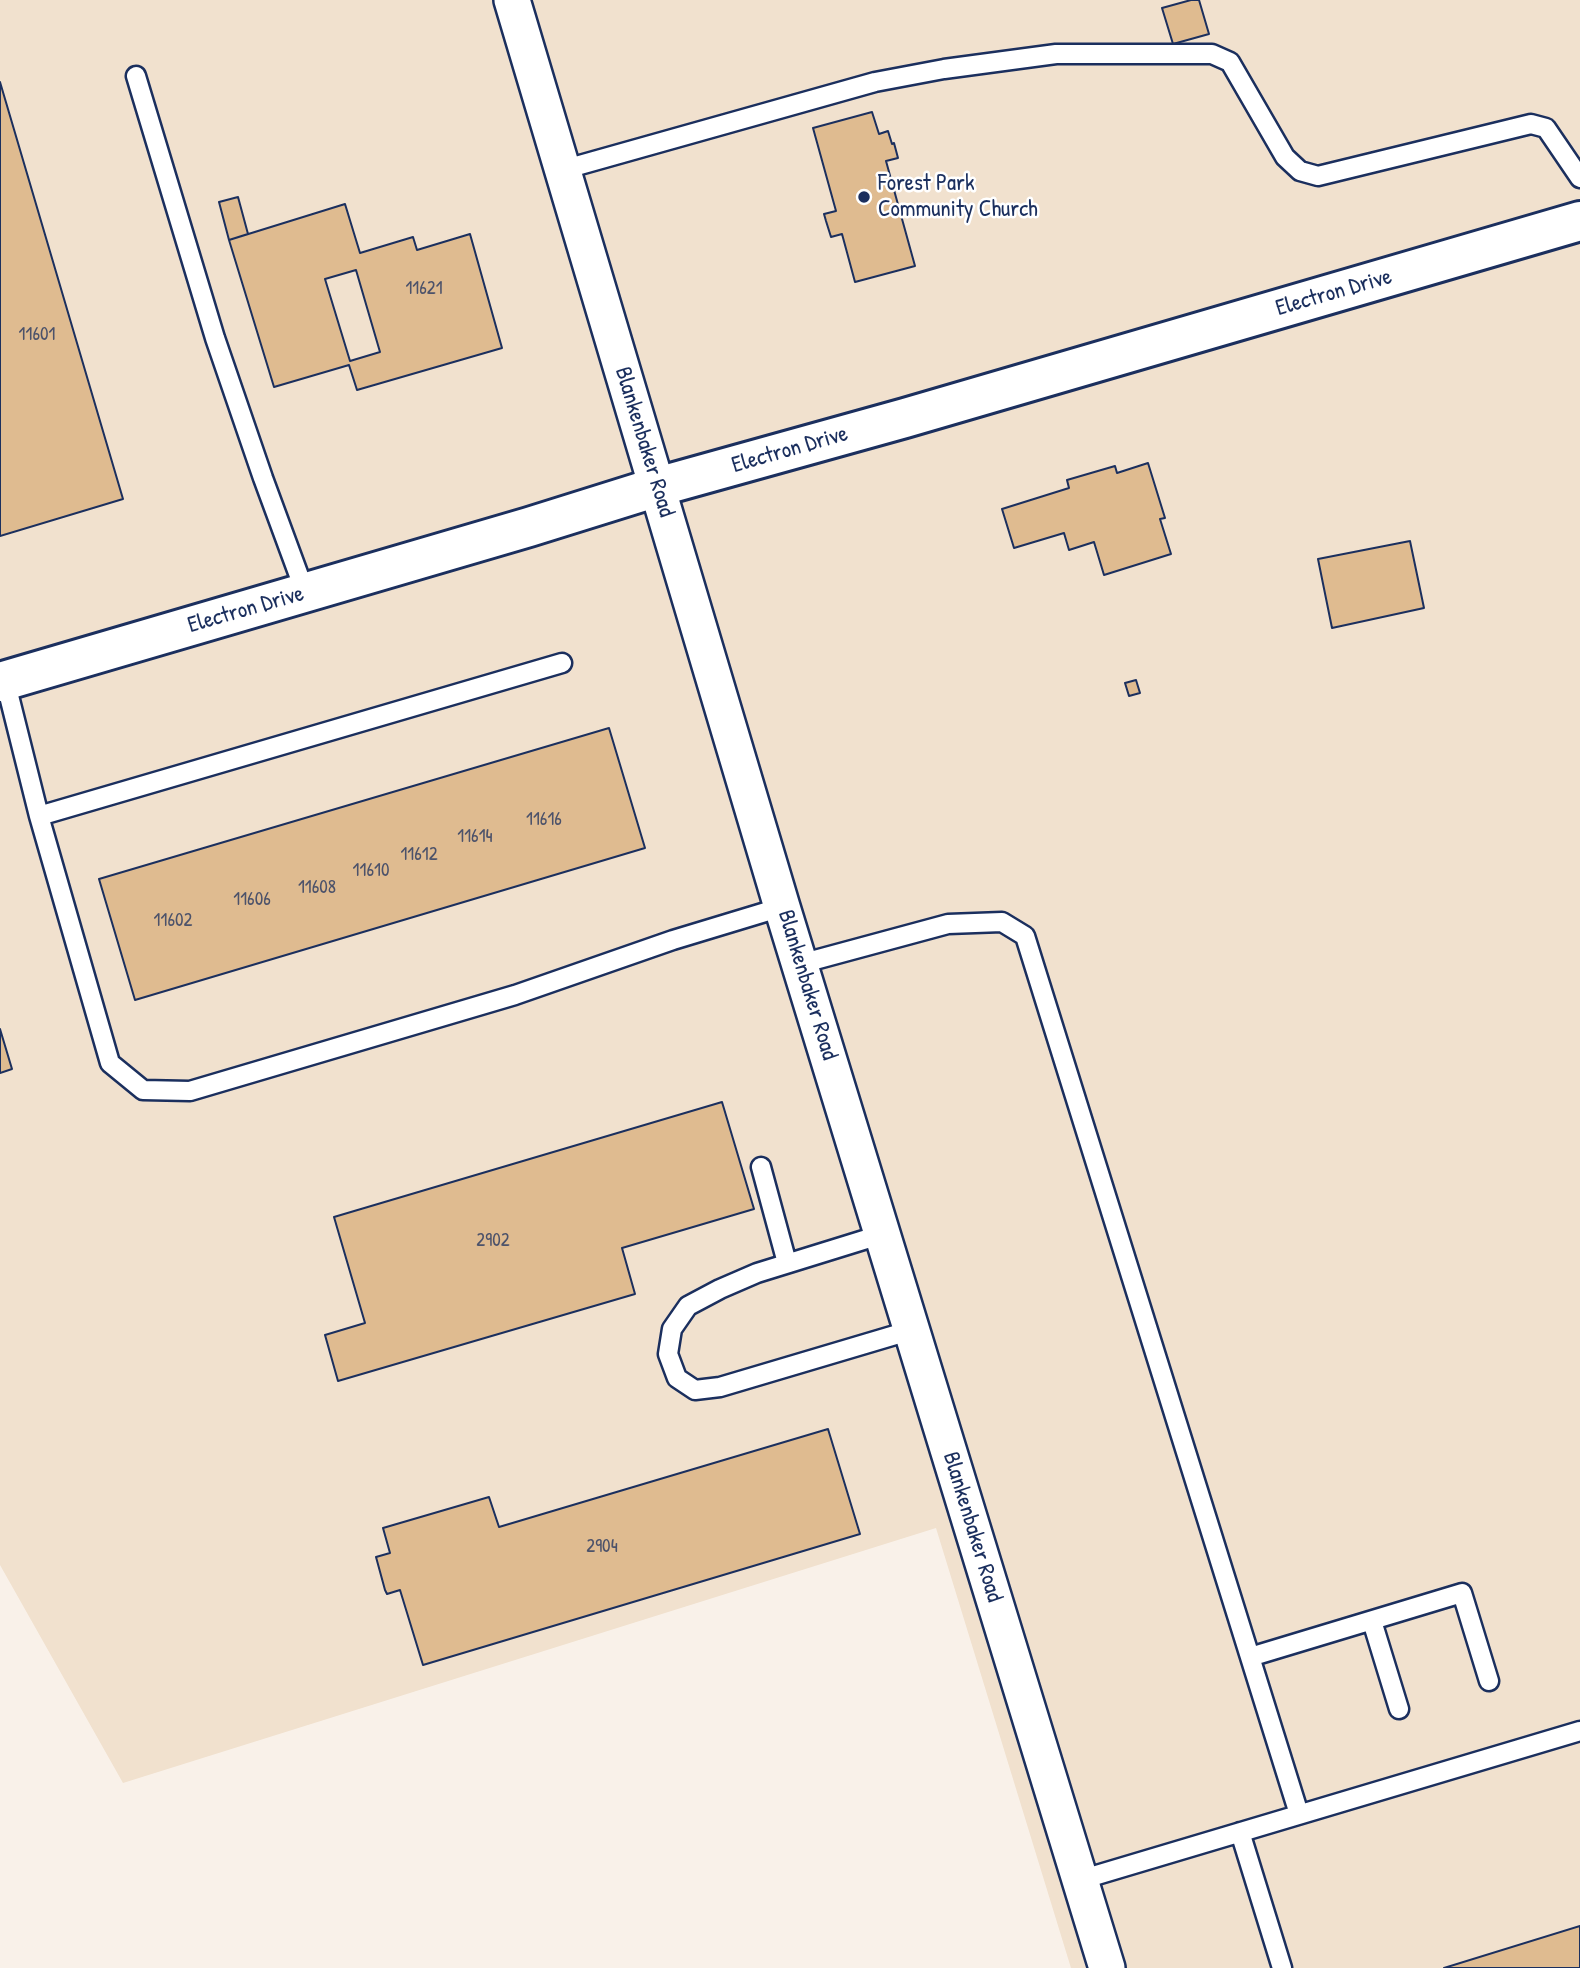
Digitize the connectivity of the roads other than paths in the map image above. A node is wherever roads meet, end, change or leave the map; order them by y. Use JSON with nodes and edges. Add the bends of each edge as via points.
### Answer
{"nodes":[{"id":1,"x":512,"y":0,"type":"edge"},
{"id":2,"x":136,"y":76,"type":"dead end"},
{"id":3,"x":562,"y":170,"type":"junction"},
{"id":4,"x":1580,"y":178,"type":"edge"},
{"id":5,"x":1580,"y":221,"type":"edge"},
{"id":6,"x":657,"y":488,"type":"junction"},
{"id":7,"x":305,"y":592,"type":"junction"},
{"id":8,"x":562,"y":663,"type":"dead end"},
{"id":9,"x":3,"y":681,"type":"edge"},
{"id":10,"x":39,"y":816,"type":"junction"},
{"id":11,"x":782,"y":906,"type":"junction"},
{"id":12,"x":800,"y":964,"type":"junction"},
{"id":13,"x":761,"y":1167,"type":"dead end"},
{"id":14,"x":883,"y":1234,"type":"junction"},
{"id":15,"x":787,"y":1263,"type":"junction"},
{"id":16,"x":912,"y":1330,"type":"junction"},
{"id":17,"x":1372,"y":1621,"type":"junction"},
{"id":18,"x":1250,"y":1657,"type":"junction"},
{"id":19,"x":1489,"y":1681,"type":"dead end"},
{"id":20,"x":1399,"y":1709,"type":"dead end"},
{"id":21,"x":1580,"y":1731,"type":"edge"},
{"id":22,"x":1299,"y":1814,"type":"junction"},
{"id":23,"x":1240,"y":1832,"type":"junction"},
{"id":24,"x":1080,"y":1880,"type":"junction"},
{"id":25,"x":1107,"y":1968,"type":"edge"},
{"id":26,"x":1282,"y":1968,"type":"edge"}],
"edges":[{"from":1,"to":3,"type":"street","name":"Blankenbaker Road"},
{"from":2,"to":7,"type":"lane","via":[[215,338]]},
{"from":3,"to":4,"type":"lane","via":[[875,82],[944,69],[1056,54],[1212,54],[1230,62],[1285,157],[1300,171],[1318,176],[1531,124],[1546,128]]},
{"from":3,"to":6,"type":"street","name":"Blankenbaker Road"},
{"from":5,"to":6,"type":"street","name":"Electron Drive"},
{"from":6,"to":7,"type":"street","name":"Electron Drive"},
{"from":6,"to":11,"type":"street","name":"Blankenbaker Road"},
{"from":7,"to":9,"type":"street","name":"Electron Drive"},
{"from":8,"to":10,"type":"lane"},
{"from":9,"to":10,"type":"lane"},
{"from":10,"to":11,"type":"lane","via":[[110,1063],[143,1090],[190,1091],[514,995]]},
{"from":11,"to":12,"type":"street","name":"Blankenbaker Road"},
{"from":12,"to":14,"type":"street","name":"Blankenbaker Road"},
{"from":12,"to":18,"type":"lane","via":[[948,924],[1002,922],[1025,936]]},
{"from":13,"to":15,"type":"lane"},
{"from":14,"to":15,"type":"lane"},
{"from":14,"to":16,"type":"street","name":"Blankenbaker Road"},
{"from":15,"to":16,"type":"lane","via":[[688,1306],[672,1329],[668,1354],[677,1378],[695,1390],[720,1387]]},
{"from":16,"to":24,"type":"street","name":"Blankenbaker Road"},
{"from":17,"to":18,"type":"lane"},
{"from":17,"to":19,"type":"lane","via":[[1462,1593]]},
{"from":17,"to":20,"type":"lane"},
{"from":18,"to":22,"type":"lane"},
{"from":21,"to":22,"type":"lane"},
{"from":22,"to":23,"type":"lane"},
{"from":23,"to":24,"type":"lane"},
{"from":23,"to":26,"type":"lane"},
{"from":24,"to":25,"type":"street","name":"Blankenbaker Road"}]}
